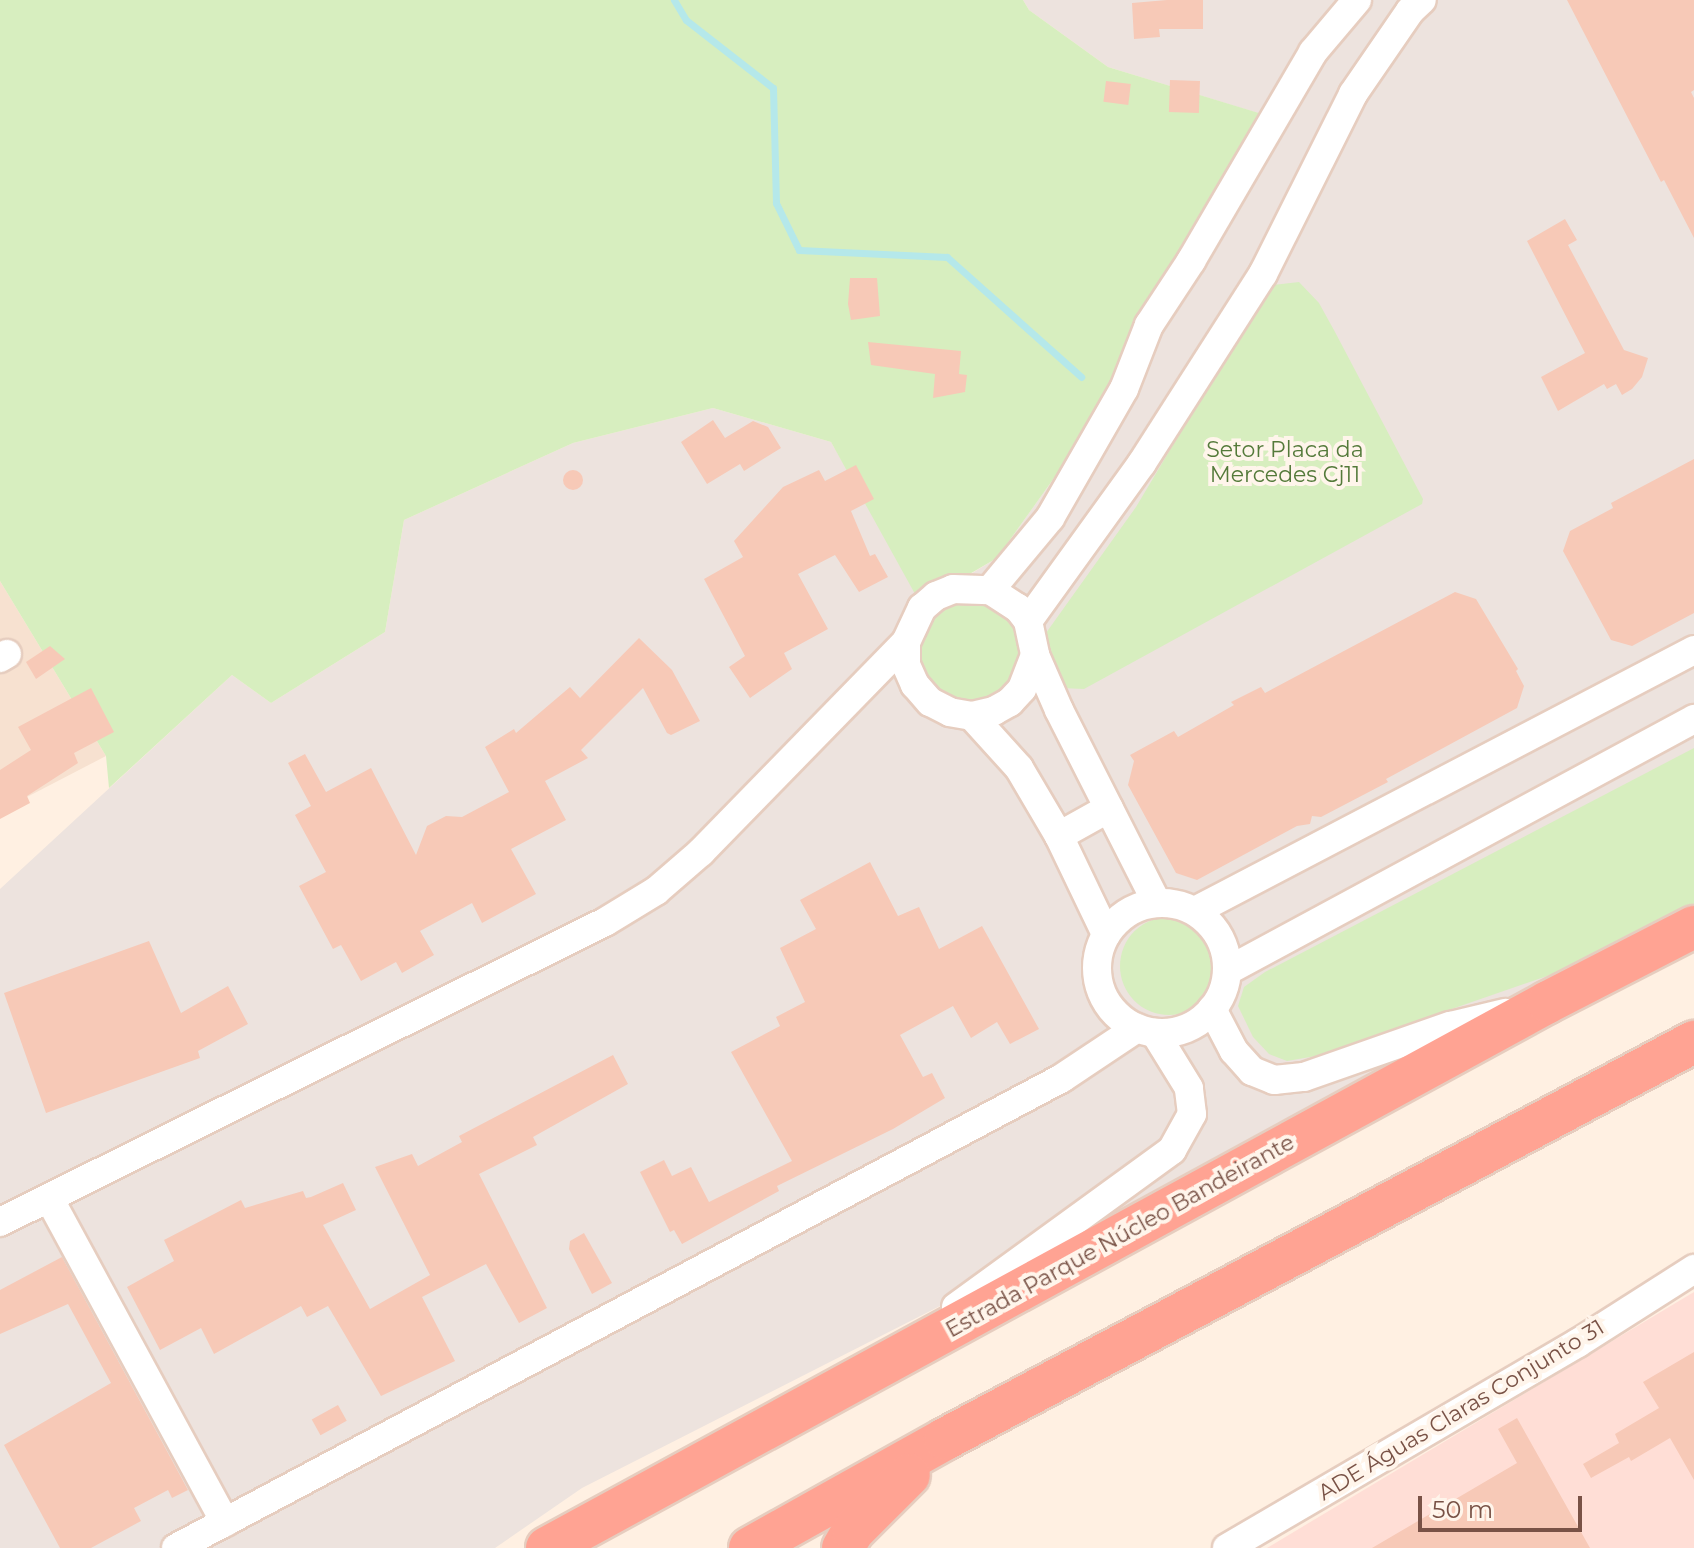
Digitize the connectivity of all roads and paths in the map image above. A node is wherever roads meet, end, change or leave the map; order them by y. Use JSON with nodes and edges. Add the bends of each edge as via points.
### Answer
{"nodes":[{"id":1,"x":1357,"y":0,"type":"edge"},
{"id":2,"x":1422,"y":0,"type":"edge"},
{"id":3,"x":990,"y":590,"type":"junction"},
{"id":4,"x":1028,"y":621,"type":"junction"},
{"id":5,"x":906,"y":642,"type":"junction"},
{"id":6,"x":1694,"y":650,"type":"edge"},
{"id":7,"x":1035,"y":655,"type":"junction"},
{"id":8,"x":972,"y":716,"type":"junction"},
{"id":9,"x":1694,"y":719,"type":"edge"},
{"id":10,"x":1109,"y":808,"type":"junction"},
{"id":11,"x":1059,"y":836,"type":"junction"},
{"id":12,"x":1157,"y":903,"type":"junction"},
{"id":13,"x":1195,"y":911,"type":"junction"},
{"id":14,"x":1694,"y":927,"type":"edge"},
{"id":15,"x":1106,"y":934,"type":"junction"},
{"id":16,"x":1227,"y":971,"type":"junction"},
{"id":17,"x":1548,"y":1002,"type":"junction"},
{"id":18,"x":1212,"y":1009,"type":"junction"},
{"id":19,"x":1146,"y":1030,"type":"junction"},
{"id":20,"x":1694,"y":1042,"type":"edge"},
{"id":21,"x":49,"y":1198,"type":"junction"},
{"id":22,"x":0,"y":1222,"type":"edge"},
{"id":23,"x":1694,"y":1269,"type":"edge"},
{"id":24,"x":873,"y":1371,"type":"junction"},
{"id":25,"x":945,"y":1439,"type":"junction"},
{"id":26,"x":225,"y":1522,"type":"junction"},
{"id":27,"x":176,"y":1548,"type":"edge"},
{"id":28,"x":547,"y":1548,"type":"edge"},
{"id":29,"x":750,"y":1548,"type":"edge"},
{"id":30,"x":843,"y":1548,"type":"edge"},
{"id":31,"x":1227,"y":1548,"type":"edge"}],
"edges":[{"from":1,"to":3,"type":"street","via":[[1313,52],[1149,325],[1124,389],[1050,518]]},
{"from":2,"to":4,"type":"street","via":[[1353,94],[1263,274],[1142,463]]},
{"from":3,"to":4,"type":"street","via":[[1012,602]]},
{"from":3,"to":5,"type":"street","via":[[972,586],[936,596],[922,608]]},
{"from":4,"to":7,"type":"street"},
{"from":5,"to":8,"type":"street","via":[[906,665],[930,702]]},
{"from":5,"to":21,"type":"street","via":[[701,852],[656,891],[577,936]]},
{"from":6,"to":13,"type":"street"},
{"from":7,"to":8,"type":"street","via":[[1027,680],[1010,702]]},
{"from":7,"to":10,"type":"street"},
{"from":8,"to":11,"type":"street","via":[[1019,768]]},
{"from":9,"to":16,"type":"street"},
{"from":10,"to":11,"type":"street"},
{"from":10,"to":12,"type":"street"},
{"from":11,"to":15,"type":"street"},
{"from":12,"to":13,"type":"street"},
{"from":12,"to":15,"type":"street","via":[[1137,907]]},
{"from":13,"to":16,"type":"street","via":[[1219,937]]},
{"from":14,"to":17,"type":"highway","name":"Estrada Parque Núcleo Bandeirante"},
{"from":15,"to":19,"type":"street","via":[[1099,951],[1100,988],[1108,1005]]},
{"from":16,"to":18,"type":"street"},
{"from":17,"to":18,"type":"street","via":[[1450,1026],[1304,1077],[1274,1080],[1252,1071],[1234,1051]]},
{"from":17,"to":24,"type":"highway","name":"Estrada Parque Núcleo Bandeirante"},
{"from":18,"to":19,"type":"street","via":[[1177,1031]]},
{"from":19,"to":24,"type":"street","via":[[1189,1088],[1192,1114],[1172,1150]]},
{"from":19,"to":26,"type":"street"},
{"from":20,"to":25,"type":"highway"},
{"from":21,"to":22,"type":"street"},
{"from":21,"to":26,"type":"street"},
{"from":23,"to":31,"type":"street","name":"ADE Águas Claras Conjunto 31"},
{"from":24,"to":28,"type":"highway","name":"Estrada Parque Núcleo Bandeirante"},
{"from":25,"to":29,"type":"highway"},
{"from":25,"to":30,"type":"highway","via":[[853,1531]]},
{"from":26,"to":27,"type":"street"}]}
